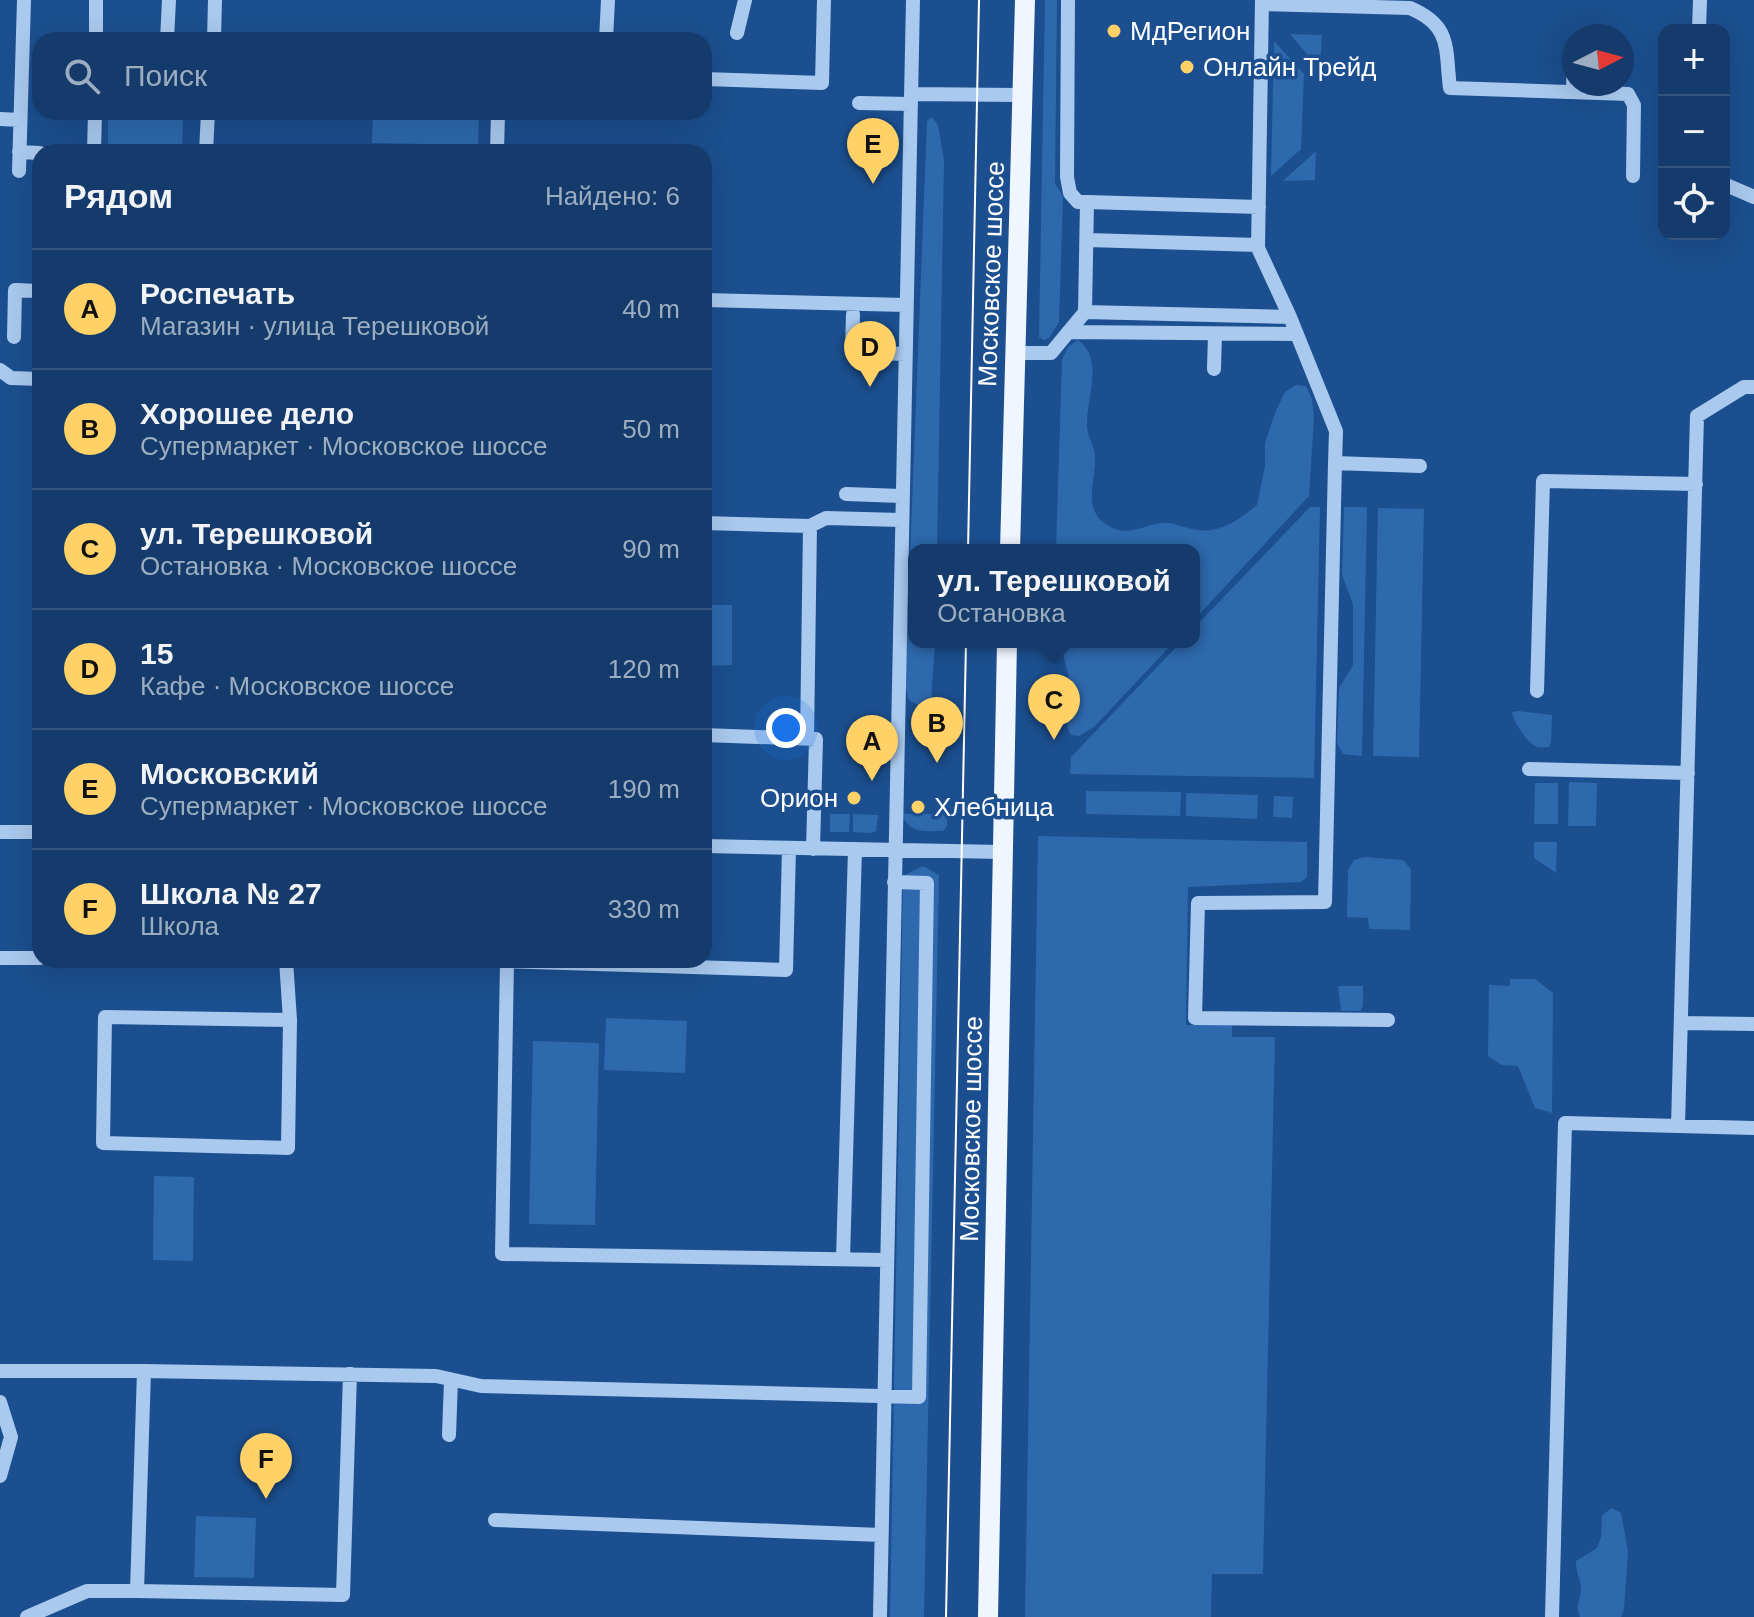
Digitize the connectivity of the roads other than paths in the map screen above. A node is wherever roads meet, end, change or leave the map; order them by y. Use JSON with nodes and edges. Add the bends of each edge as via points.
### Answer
{"nodes":[{"id":1,"x":24,"y":0,"type":"edge"},
{"id":2,"x":96,"y":0,"type":"edge"},
{"id":3,"x":169,"y":0,"type":"edge"},
{"id":4,"x":215,"y":0,"type":"edge"},
{"id":5,"x":608,"y":0,"type":"edge"},
{"id":6,"x":745,"y":0,"type":"edge"},
{"id":7,"x":824,"y":0,"type":"edge"},
{"id":8,"x":913,"y":0,"type":"edge"},
{"id":9,"x":1025,"y":0,"type":"edge"},
{"id":10,"x":1068,"y":0,"type":"edge"},
{"id":11,"x":1700,"y":0,"type":"edge"},
{"id":12,"x":1262,"y":2,"type":"edge"},
{"id":13,"x":1699,"y":24,"type":"edge"},
{"id":14,"x":96,"y":32,"type":"edge"},
{"id":15,"x":167,"y":32,"type":"edge"},
{"id":16,"x":214,"y":32,"type":"edge"},
{"id":17,"x":606,"y":32,"type":"edge"},
{"id":18,"x":737,"y":33,"type":"dead end"},
{"id":19,"x":23,"y":45,"type":"junction"},
{"id":20,"x":32,"y":46,"type":"edge"},
{"id":21,"x":712,"y":79,"type":"edge"},
{"id":22,"x":1562,"y":92,"type":"edge"},
{"id":23,"x":1022,"y":95,"type":"junction"},
{"id":24,"x":1629,"y":96,"type":"edge"},
{"id":25,"x":911,"y":99,"type":"junction"},
{"id":26,"x":859,"y":103,"type":"dead end"},
{"id":27,"x":0,"y":119,"type":"edge"},
{"id":28,"x":20,"y":120,"type":"junction"},
{"id":29,"x":95,"y":120,"type":"edge"},
{"id":30,"x":208,"y":120,"type":"edge"},
{"id":31,"x":498,"y":120,"type":"edge"},
{"id":32,"x":94,"y":144,"type":"edge"},
{"id":33,"x":206,"y":144,"type":"edge"},
{"id":34,"x":497,"y":144,"type":"edge"},
{"id":35,"x":19,"y":152,"type":"junction"},
{"id":36,"x":32,"y":153,"type":"edge"},
{"id":37,"x":19,"y":171,"type":"dead end"},
{"id":38,"x":1633,"y":176,"type":"dead end"},
{"id":39,"x":1730,"y":187,"type":"edge"},
{"id":40,"x":1754,"y":197,"type":"edge"},
{"id":41,"x":1087,"y":202,"type":"junction"},
{"id":42,"x":1259,"y":207,"type":"junction"},
{"id":43,"x":1087,"y":240,"type":"junction"},
{"id":44,"x":1258,"y":245,"type":"junction"},
{"id":45,"x":32,"y":291,"type":"edge"},
{"id":46,"x":712,"y":300,"type":"edge"},
{"id":47,"x":906,"y":305,"type":"junction"},
{"id":48,"x":1085,"y":312,"type":"junction"},
{"id":49,"x":853,"y":314,"type":"dead end"},
{"id":50,"x":1290,"y":317,"type":"junction"},
{"id":51,"x":1068,"y":332,"type":"junction"},
{"id":52,"x":1215,"y":334,"type":"junction"},
{"id":53,"x":1297,"y":334,"type":"junction"},
{"id":54,"x":14,"y":337,"type":"dead end"},
{"id":55,"x":1015,"y":353,"type":"junction"},
{"id":56,"x":905,"y":354,"type":"junction"},
{"id":57,"x":1214,"y":369,"type":"dead end"},
{"id":58,"x":0,"y":370,"type":"edge"},
{"id":59,"x":32,"y":379,"type":"edge"},
{"id":60,"x":1754,"y":387,"type":"edge"},
{"id":61,"x":1335,"y":463,"type":"junction"},
{"id":62,"x":1420,"y":466,"type":"dead end"},
{"id":63,"x":1696,"y":484,"type":"junction"},
{"id":64,"x":846,"y":494,"type":"dead end"},
{"id":65,"x":901,"y":496,"type":"junction"},
{"id":66,"x":901,"y":520,"type":"junction"},
{"id":67,"x":712,"y":523,"type":"edge"},
{"id":68,"x":810,"y":526,"type":"junction"},
{"id":69,"x":1010,"y":544,"type":"edge"},
{"id":70,"x":1007,"y":648,"type":"edge"},
{"id":71,"x":1537,"y":691,"type":"dead end"},
{"id":72,"x":712,"y":735,"type":"edge"},
{"id":73,"x":807,"y":738,"type":"junction"},
{"id":74,"x":1529,"y":769,"type":"dead end"},
{"id":75,"x":1688,"y":773,"type":"junction"},
{"id":76,"x":0,"y":832,"type":"edge"},
{"id":77,"x":32,"y":832,"type":"edge"},
{"id":78,"x":712,"y":846,"type":"edge"},
{"id":79,"x":789,"y":848,"type":"junction"},
{"id":80,"x":813,"y":849,"type":"junction"},
{"id":81,"x":855,"y":849,"type":"junction"},
{"id":82,"x":894,"y":850,"type":"junction"},
{"id":83,"x":1002,"y":852,"type":"junction"},
{"id":84,"x":894,"y":882,"type":"junction"},
{"id":85,"x":0,"y":958,"type":"edge"},
{"id":86,"x":32,"y":958,"type":"edge"},
{"id":87,"x":287,"y":968,"type":"edge"},
{"id":88,"x":507,"y":968,"type":"edge"},
{"id":89,"x":712,"y":968,"type":"edge"},
{"id":90,"x":290,"y":1020,"type":"junction"},
{"id":91,"x":1388,"y":1020,"type":"dead end"},
{"id":92,"x":1681,"y":1023,"type":"junction"},
{"id":93,"x":1754,"y":1024,"type":"edge"},
{"id":94,"x":1678,"y":1126,"type":"junction"},
{"id":95,"x":1754,"y":1128,"type":"edge"},
{"id":96,"x":843,"y":1259,"type":"junction"},
{"id":97,"x":887,"y":1260,"type":"junction"},
{"id":98,"x":0,"y":1371,"type":"edge"},
{"id":99,"x":144,"y":1371,"type":"junction"},
{"id":100,"x":350,"y":1374,"type":"junction"},
{"id":101,"x":451,"y":1380,"type":"junction"},
{"id":102,"x":884,"y":1396,"type":"junction"},
{"id":103,"x":0,"y":1402,"type":"edge"},
{"id":104,"x":449,"y":1435,"type":"dead end"},
{"id":105,"x":0,"y":1476,"type":"edge"},
{"id":106,"x":495,"y":1520,"type":"dead end"},
{"id":107,"x":881,"y":1535,"type":"junction"},
{"id":108,"x":137,"y":1591,"type":"junction"},
{"id":109,"x":27,"y":1617,"type":"edge"},
{"id":110,"x":880,"y":1617,"type":"edge"},
{"id":111,"x":988,"y":1617,"type":"edge"},
{"id":112,"x":1552,"y":1617,"type":"edge"}],
"edges":[{"from":1,"to":19,"type":"street"},
{"from":2,"to":14,"type":"street"},
{"from":3,"to":15,"type":"street"},
{"from":4,"to":16,"type":"street"},
{"from":5,"to":17,"type":"street"},
{"from":6,"to":18,"type":"street"},
{"from":7,"to":21,"type":"street","via":[[822,83]]},
{"from":8,"to":25,"type":"street"},
{"from":9,"to":23,"type":"main road","name":"Московское шоссе"},
{"from":10,"to":41,"type":"street","via":[[1067,177],[1070,193],[1078,202]]},
{"from":11,"to":13,"type":"street"},
{"from":12,"to":22,"type":"street","via":[[1410,8],[1427,15],[1444,32],[1450,88]]},
{"from":12,"to":42,"type":"street"},
{"from":19,"to":20,"type":"street"},
{"from":19,"to":28,"type":"street"},
{"from":23,"to":25,"type":"street"},
{"from":23,"to":55,"type":"main road","name":"Московское шоссе"},
{"from":24,"to":38,"type":"street","via":[[1634,105]]},
{"from":25,"to":26,"type":"street"},
{"from":25,"to":47,"type":"street"},
{"from":27,"to":28,"type":"street"},
{"from":28,"to":35,"type":"street"},
{"from":29,"to":32,"type":"street"},
{"from":30,"to":33,"type":"street"},
{"from":31,"to":34,"type":"street"},
{"from":35,"to":36,"type":"street"},
{"from":35,"to":37,"type":"street"},
{"from":39,"to":40,"type":"street"},
{"from":41,"to":42,"type":"street"},
{"from":41,"to":43,"type":"street"},
{"from":42,"to":44,"type":"street"},
{"from":43,"to":44,"type":"street"},
{"from":43,"to":48,"type":"street"},
{"from":44,"to":50,"type":"street"},
{"from":45,"to":54,"type":"street","via":[[15,290]]},
{"from":46,"to":47,"type":"street"},
{"from":47,"to":56,"type":"street"},
{"from":48,"to":50,"type":"street"},
{"from":48,"to":51,"type":"street"},
{"from":49,"to":56,"type":"street","via":[[852,352]]},
{"from":50,"to":53,"type":"street"},
{"from":51,"to":52,"type":"street"},
{"from":51,"to":55,"type":"street","via":[[1051,353]]},
{"from":52,"to":53,"type":"street"},
{"from":52,"to":57,"type":"street"},
{"from":53,"to":61,"type":"street","via":[[1336,431]]},
{"from":55,"to":69,"type":"main road","name":"Московское шоссе"},
{"from":56,"to":65,"type":"street"},
{"from":58,"to":59,"type":"street","via":[[11,378]]},
{"from":60,"to":63,"type":"street","via":[[1744,387],[1697,416]]},
{"from":61,"to":62,"type":"street"},
{"from":61,"to":91,"type":"street","via":[[1325,902],[1198,903],[1195,1018]]},
{"from":63,"to":71,"type":"street","via":[[1543,481]]},
{"from":63,"to":75,"type":"street"},
{"from":64,"to":65,"type":"street"},
{"from":65,"to":66,"type":"street"},
{"from":66,"to":68,"type":"street","via":[[826,518]]},
{"from":66,"to":82,"type":"street"},
{"from":67,"to":68,"type":"street"},
{"from":68,"to":73,"type":"street"},
{"from":70,"to":83,"type":"main road","name":"Московское шоссе"},
{"from":72,"to":73,"type":"street"},
{"from":73,"to":80,"type":"street","via":[[816,739]]},
{"from":74,"to":75,"type":"street"},
{"from":75,"to":92,"type":"street"},
{"from":76,"to":77,"type":"street"},
{"from":78,"to":79,"type":"street"},
{"from":79,"to":80,"type":"street"},
{"from":79,"to":89,"type":"street","via":[[786,970]]},
{"from":80,"to":81,"type":"street"},
{"from":81,"to":82,"type":"street"},
{"from":81,"to":96,"type":"street"},
{"from":82,"to":83,"type":"street"},
{"from":82,"to":84,"type":"street"},
{"from":83,"to":111,"type":"main road","name":"Московское шоссе"},
{"from":84,"to":97,"type":"street"},
{"from":84,"to":102,"type":"street","via":[[927,883],[919,1397]]},
{"from":85,"to":86,"type":"street"},
{"from":87,"to":90,"type":"street"},
{"from":88,"to":96,"type":"street","via":[[502,1254]]},
{"from":90,"to":90,"type":"street","via":[[288,1148],[103,1143],[105,1017]]},
{"from":92,"to":93,"type":"street"},
{"from":92,"to":94,"type":"street"},
{"from":94,"to":95,"type":"street"},
{"from":94,"to":112,"type":"street","via":[[1565,1123]]},
{"from":96,"to":97,"type":"street"},
{"from":97,"to":102,"type":"street"},
{"from":98,"to":99,"type":"street"},
{"from":99,"to":100,"type":"street"},
{"from":99,"to":108,"type":"street"},
{"from":100,"to":101,"type":"street"},
{"from":100,"to":108,"type":"street","via":[[343,1595]]},
{"from":101,"to":102,"type":"street","via":[[490,1386]]},
{"from":101,"to":104,"type":"street"},
{"from":102,"to":107,"type":"street"},
{"from":103,"to":105,"type":"street","via":[[11,1437]]},
{"from":106,"to":107,"type":"street"},
{"from":107,"to":110,"type":"street"},
{"from":108,"to":109,"type":"street","via":[[87,1591]]}]}
